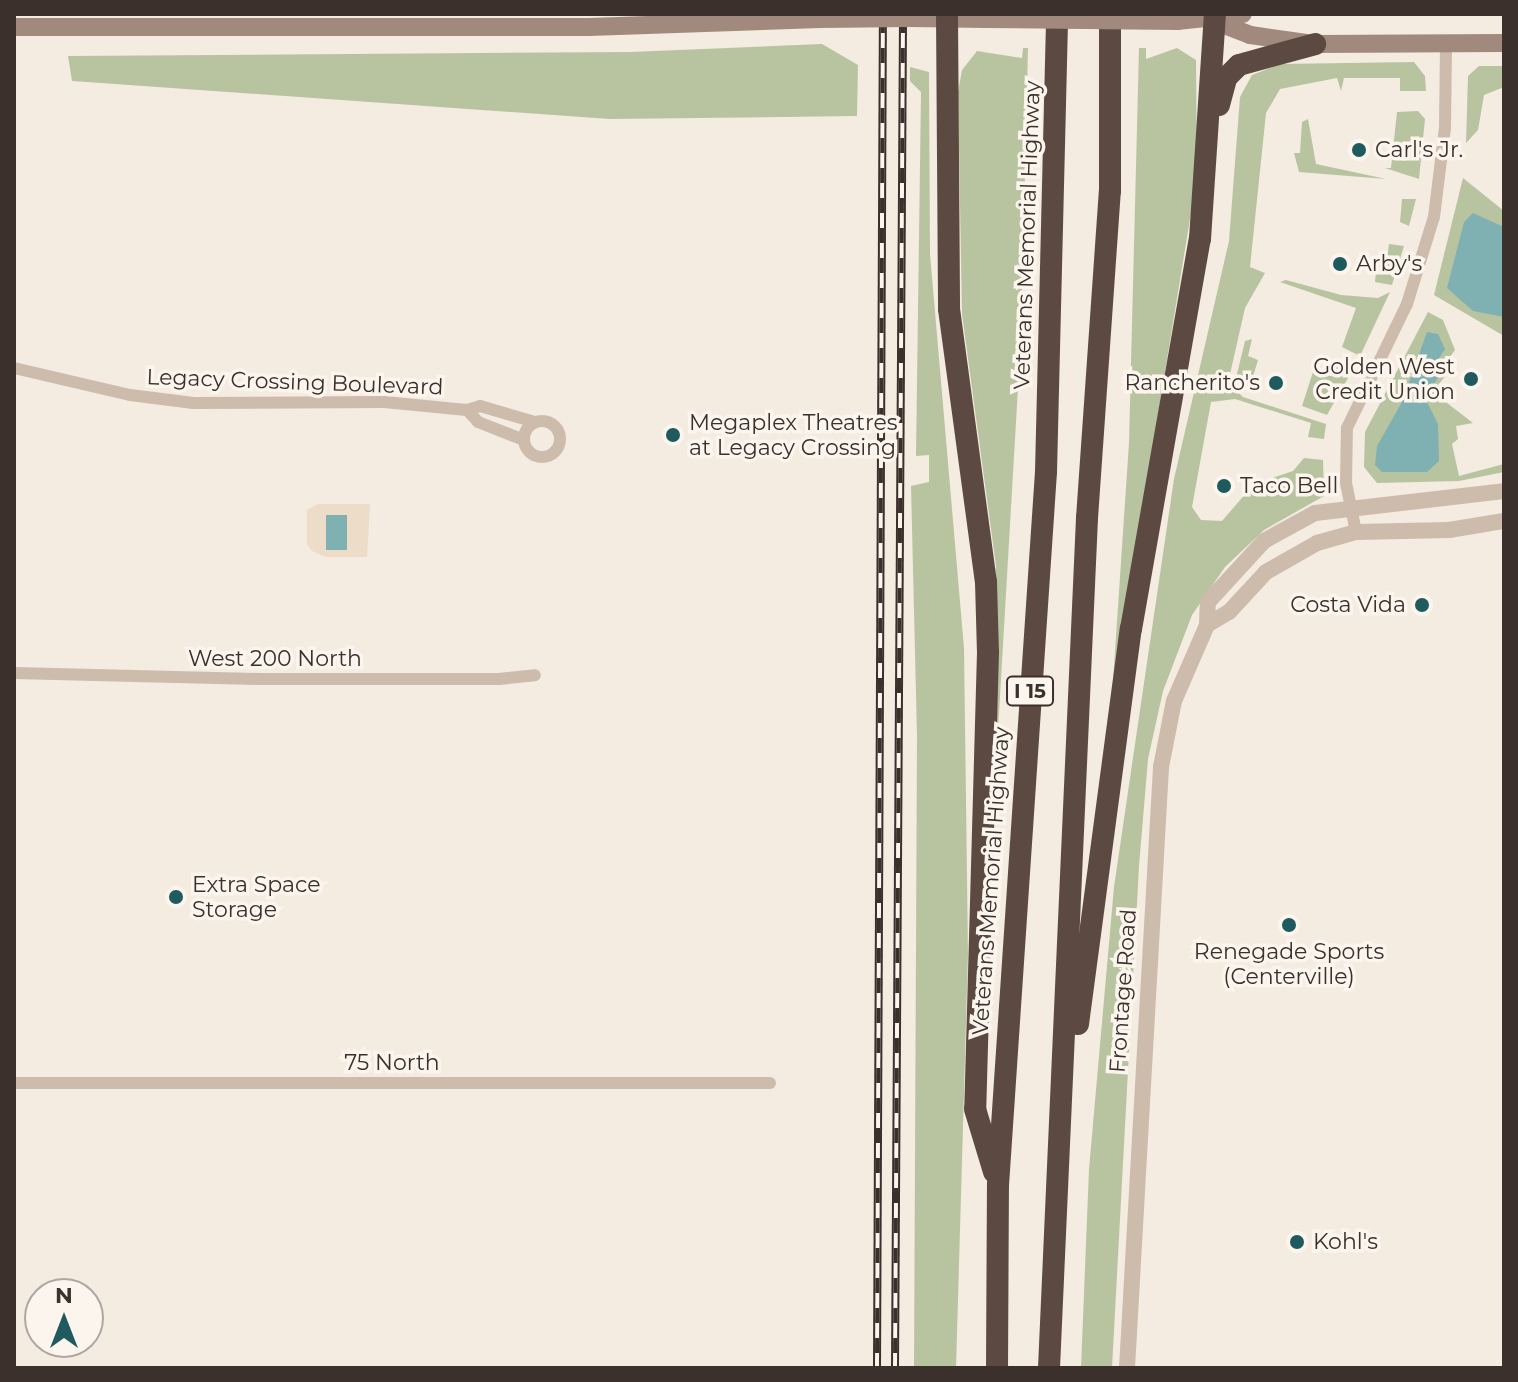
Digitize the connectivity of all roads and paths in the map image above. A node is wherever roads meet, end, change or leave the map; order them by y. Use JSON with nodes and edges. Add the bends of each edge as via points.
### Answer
{"nodes":[{"id":1,"x":1057,"y":14,"type":"edge"},
{"id":2,"x":1110,"y":14,"type":"edge"},
{"id":3,"x":1243,"y":14,"type":"edge"},
{"id":4,"x":947,"y":16,"type":"edge"},
{"id":5,"x":1215,"y":18,"type":"edge"},
{"id":6,"x":14,"y":27,"type":"edge"},
{"id":7,"x":1446,"y":43,"type":"junction"},
{"id":8,"x":1504,"y":43,"type":"edge"},
{"id":9,"x":1315,"y":44,"type":"junction"},
{"id":10,"x":1190,"y":301,"type":"junction"},
{"id":11,"x":14,"y":368,"type":"edge"},
{"id":12,"x":28,"y":373,"type":"junction"},
{"id":13,"x":14,"y":378,"type":"edge"},
{"id":14,"x":467,"y":410,"type":"junction"},
{"id":15,"x":535,"y":422,"type":"junction"},
{"id":16,"x":524,"y":440,"type":"junction"},
{"id":17,"x":1504,"y":491,"type":"edge"},
{"id":18,"x":1350,"y":505,"type":"junction"},
{"id":19,"x":1504,"y":521,"type":"edge"},
{"id":20,"x":1356,"y":532,"type":"junction"},
{"id":21,"x":1207,"y":625,"type":"junction"},
{"id":22,"x":14,"y":673,"type":"edge"},
{"id":23,"x":535,"y":675,"type":"dead end"},
{"id":24,"x":14,"y":1083,"type":"edge"},
{"id":25,"x":770,"y":1083,"type":"dead end"},
{"id":26,"x":1060,"y":1152,"type":"junction"},
{"id":27,"x":998,"y":1185,"type":"junction"},
{"id":28,"x":997,"y":1368,"type":"edge"},
{"id":29,"x":1049,"y":1368,"type":"edge"},
{"id":30,"x":1127,"y":1368,"type":"edge"}],
"edges":[{"from":1,"to":27,"type":"highway","name":"Veterans Memorial Highway","number":"I 15","via":[[1046,472]]},
{"from":2,"to":26,"type":"highway","number":"I 15","via":[[1110,191],[1087,518]]},
{"from":3,"to":5,"type":"main road"},
{"from":4,"to":5,"type":"main road","bridge":true},
{"from":4,"to":6,"type":"main road","bridge":true,"via":[[589,27]]},
{"from":4,"to":27,"type":"highway","via":[[949,309],[986,582],[988,652],[975,1109]]},
{"from":5,"to":9,"type":"main road","via":[[1250,35]]},
{"from":5,"to":10,"type":"highway"},
{"from":7,"to":8,"type":"main road"},
{"from":7,"to":9,"type":"main road"},
{"from":7,"to":18,"type":"street","via":[[1445,128],[1434,217],[1407,304],[1347,428]]},
{"from":9,"to":10,"type":"highway","via":[[1252,58],[1226,78],[1218,107],[1209,261]]},
{"from":10,"to":26,"type":"highway","via":[[1131,629]]},
{"from":11,"to":12,"type":"street","name":"Legacy Crossing Boulevard"},
{"from":12,"to":13,"type":"street"},
{"from":12,"to":14,"type":"street","name":"Legacy Crossing Boulevard","via":[[193,403],[384,402]]},
{"from":14,"to":15,"type":"street","name":"Legacy Crossing Boulevard","via":[[480,406]]},
{"from":14,"to":16,"type":"street","name":"Legacy Crossing Boulevard","via":[[478,422]]},
{"from":15,"to":16,"type":"street"},
{"from":15,"to":16,"type":"street","name":"Legacy Crossing Boulevard","via":[[555,426],[561,439],[557,449],[539,457]]},
{"from":17,"to":18,"type":"street","name":"Frontage Road","via":[[1461,500]]},
{"from":18,"to":20,"type":"street"},
{"from":18,"to":21,"type":"street","name":"Frontage Road","via":[[1315,513],[1264,541],[1208,602]]},
{"from":19,"to":20,"type":"street","via":[[1449,530]]},
{"from":20,"to":21,"type":"street","via":[[1282,561],[1229,612]]},
{"from":21,"to":30,"type":"street","name":"Frontage Road","via":[[1174,701],[1161,767]]},
{"from":22,"to":23,"type":"street","name":"West 200 North","via":[[323,679]]},
{"from":24,"to":25,"type":"street","name":"75 North"},
{"from":26,"to":29,"type":"highway","number":"I 15"},
{"from":27,"to":28,"type":"highway","name":"Veterans Memorial Highway","number":"I 15"}]}
